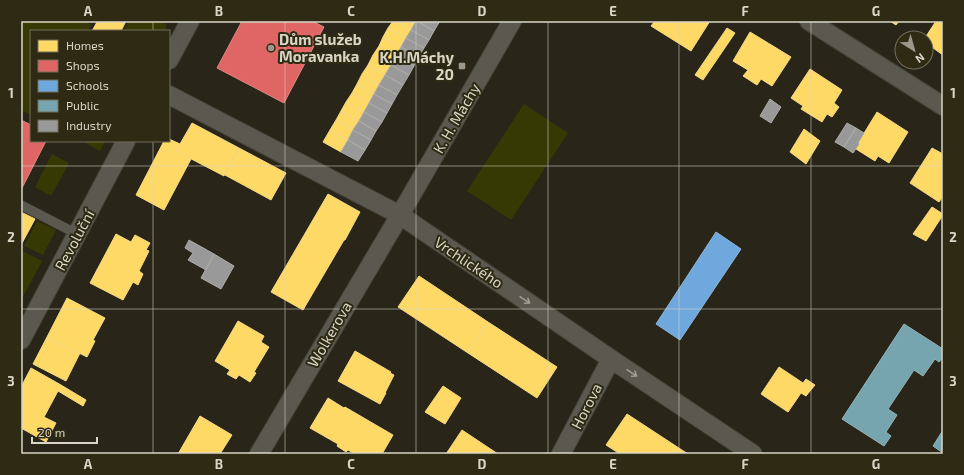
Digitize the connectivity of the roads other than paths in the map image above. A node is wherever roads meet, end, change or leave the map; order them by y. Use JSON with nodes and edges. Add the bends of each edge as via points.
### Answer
{"nodes":[{"id":1,"x":190,"y":21,"type":"edge"},
{"id":2,"x":512,"y":21,"type":"edge"},
{"id":3,"x":809,"y":21,"type":"edge"},
{"id":4,"x":170,"y":58,"type":"edge"},
{"id":5,"x":170,"y":96,"type":"edge"},
{"id":6,"x":943,"y":106,"type":"edge"},
{"id":7,"x":125,"y":142,"type":"edge"},
{"id":8,"x":21,"y":205,"type":"edge"},
{"id":9,"x":400,"y":215,"type":"junction"},
{"id":10,"x":77,"y":234,"type":"junction"},
{"id":11,"x":21,"y":340,"type":"edge"},
{"id":12,"x":611,"y":359,"type":"junction"},
{"id":13,"x":259,"y":454,"type":"edge"},
{"id":14,"x":561,"y":454,"type":"edge"},
{"id":15,"x":753,"y":454,"type":"edge"}],
"edges":[{"from":1,"to":4,"type":"street"},
{"from":2,"to":9,"type":"street","name":"K. H. Máchy"},
{"from":3,"to":6,"type":"street"},
{"from":5,"to":9,"type":"street","name":"Vrchlického"},
{"from":7,"to":10,"type":"street","name":"Revoluční"},
{"from":8,"to":10,"type":"lane"},
{"from":9,"to":12,"type":"street","name":"Vrchlického","one_way":true},
{"from":9,"to":13,"type":"street","name":"Wolkerova"},
{"from":10,"to":11,"type":"street","name":"Revoluční"},
{"from":12,"to":14,"type":"street","name":"Horova"},
{"from":12,"to":15,"type":"street","name":"Vrchlického","one_way":true}]}
